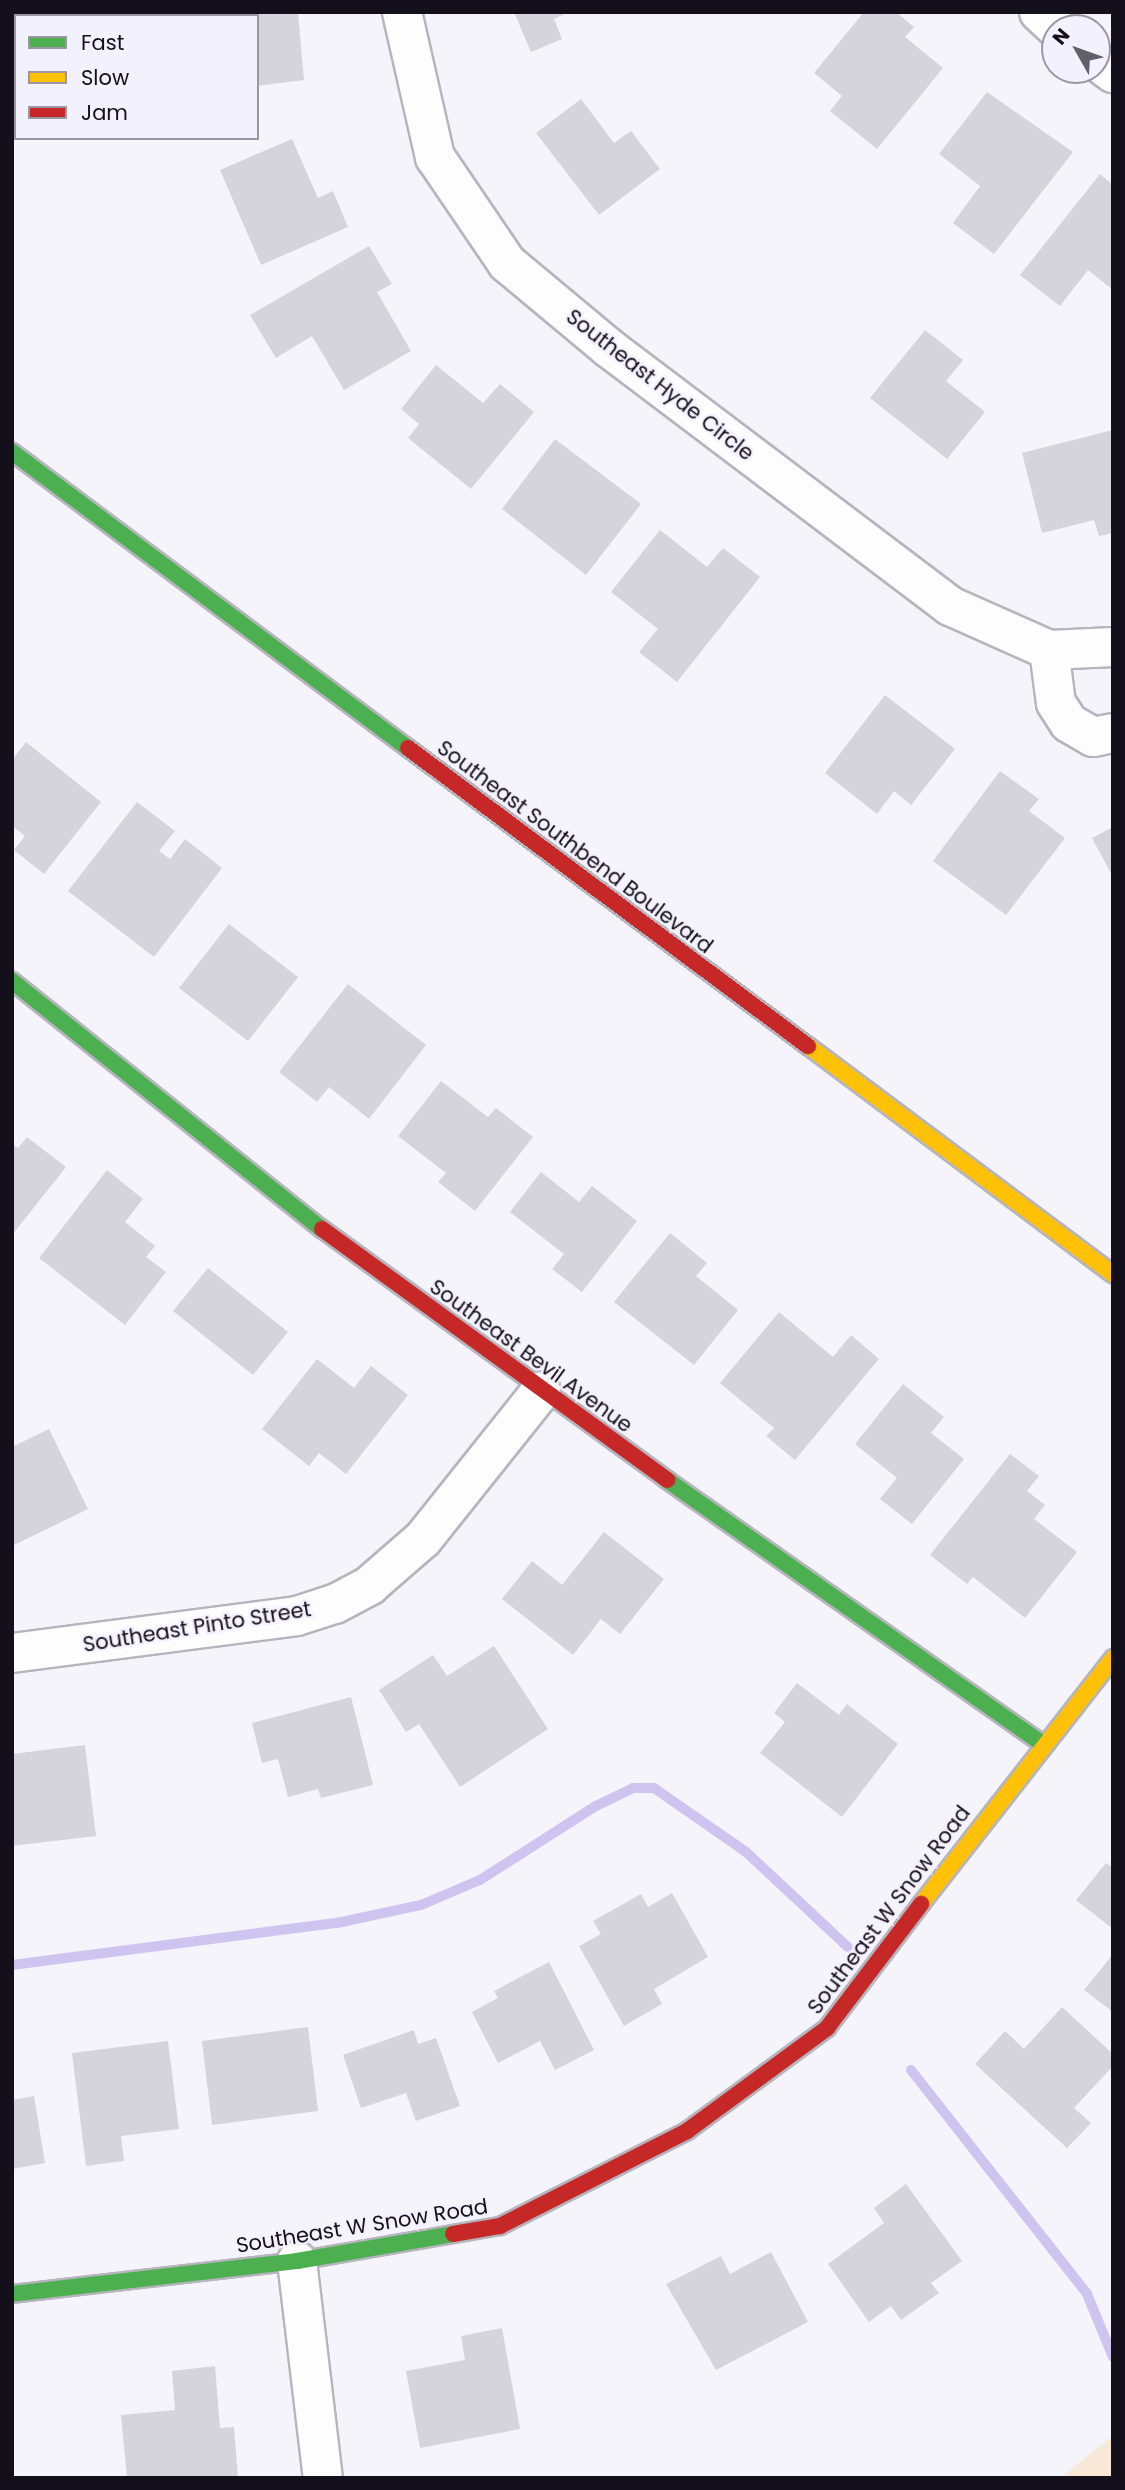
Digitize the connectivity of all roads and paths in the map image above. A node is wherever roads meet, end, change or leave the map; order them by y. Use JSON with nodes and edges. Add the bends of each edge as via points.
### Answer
{"nodes":[{"id":1,"x":402,"y":12,"type":"edge"},
{"id":2,"x":12,"y":452,"type":"edge"},
{"id":3,"x":1113,"y":647,"type":"edge"},
{"id":4,"x":1049,"y":650,"type":"junction"},
{"id":5,"x":1113,"y":733,"type":"edge"},
{"id":6,"x":12,"y":981,"type":"edge"},
{"id":7,"x":1113,"y":1274,"type":"edge"},
{"id":8,"x":541,"y":1391,"type":"junction"},
{"id":9,"x":12,"y":1653,"type":"edge"},
{"id":10,"x":1113,"y":1658,"type":"edge"},
{"id":11,"x":1042,"y":1744,"type":"junction"},
{"id":12,"x":297,"y":2261,"type":"junction"},
{"id":13,"x":12,"y":2294,"type":"edge"},
{"id":14,"x":323,"y":2478,"type":"edge"}],
"edges":[{"from":1,"to":4,"type":"street","name":"Southeast Hyde Circle","via":[[435,157],[507,264],[609,348],[950,606]]},
{"from":2,"to":7,"type":"street","name":"Southeast Southbend Boulevard"},
{"from":3,"to":4,"type":"street","name":"Southeast Hyde Circle"},
{"from":4,"to":5,"type":"street","via":[[1056,703],[1069,723],[1093,737]]},
{"from":6,"to":8,"type":"street","name":"Southeast Bevil Avenue","via":[[306,1217]]},
{"from":8,"to":9,"type":"street","name":"Southeast Pinto Street","via":[[423,1539],[370,1585],[335,1604],[296,1616]]},
{"from":8,"to":11,"type":"street","name":"Southeast Bevil Avenue"},
{"from":10,"to":11,"type":"street","name":"Southeast W Snow Road"},
{"from":11,"to":12,"type":"street","name":"Southeast W Snow Road","via":[[827,2028],[687,2131],[500,2226]]},
{"from":12,"to":13,"type":"street","name":"Southeast W Snow Road"},
{"from":12,"to":14,"type":"street"}]}
